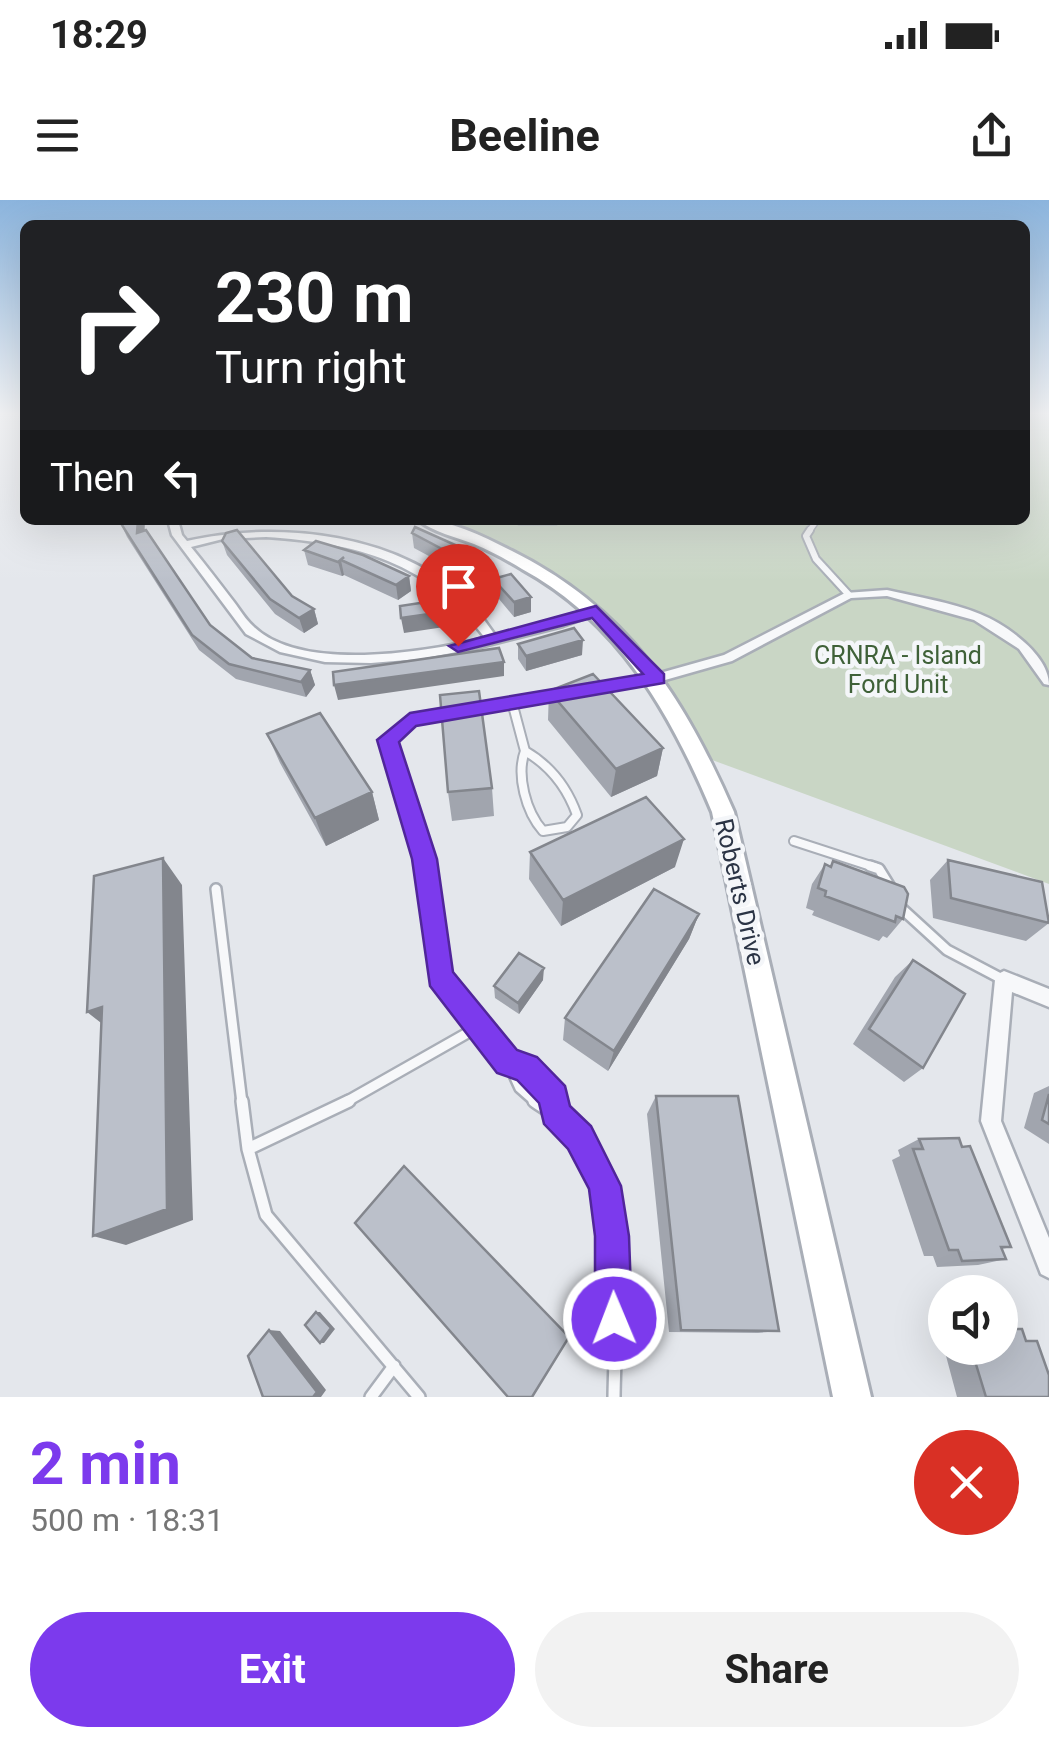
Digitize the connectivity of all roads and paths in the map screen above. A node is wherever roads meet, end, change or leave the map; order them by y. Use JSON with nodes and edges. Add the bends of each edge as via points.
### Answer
{"nodes":[{"id":1,"x":175,"y":525,"type":"edge"},
{"id":2,"x":438,"y":525,"type":"edge"},
{"id":3,"x":814,"y":525,"type":"edge"},
{"id":4,"x":185,"y":545,"type":"junction"},
{"id":5,"x":850,"y":594,"type":"junction"},
{"id":6,"x":596,"y":612,"type":"junction"},
{"id":7,"x":493,"y":640,"type":"junction"},
{"id":8,"x":658,"y":678,"type":"junction"},
{"id":9,"x":1049,"y":681,"type":"edge"},
{"id":10,"x":585,"y":690,"type":"edge"},
{"id":11,"x":566,"y":693,"type":"edge"},
{"id":12,"x":512,"y":702,"type":"junction"},
{"id":13,"x":525,"y":751,"type":"junction"},
{"id":14,"x":794,"y":841,"type":"dead end"},
{"id":15,"x":216,"y":888,"type":"dead end"},
{"id":16,"x":1004,"y":980,"type":"junction"},
{"id":17,"x":1049,"y":998,"type":"edge"},
{"id":18,"x":478,"y":1027,"type":"junction"},
{"id":19,"x":508,"y":1062,"type":"junction"},
{"id":20,"x":555,"y":1113,"type":"junction"},
{"id":21,"x":248,"y":1149,"type":"junction"},
{"id":22,"x":1049,"y":1266,"type":"edge"},
{"id":23,"x":394,"y":1366,"type":"junction"},
{"id":24,"x":371,"y":1397,"type":"edge"},
{"id":25,"x":419,"y":1397,"type":"edge"},
{"id":26,"x":614,"y":1397,"type":"edge"},
{"id":27,"x":852,"y":1397,"type":"edge"}],
"edges":[{"from":1,"to":4,"type":"street"},
{"from":2,"to":6,"type":"street","name":"Roberts Drive","via":[[507,554]]},
{"from":3,"to":5,"type":"lane","via":[[808,547]]},
{"from":4,"to":7,"type":"street","via":[[264,530],[344,544],[448,588],[475,611]]},
{"from":4,"to":7,"type":"street","via":[[250,631],[284,652],[349,660]]},
{"from":5,"to":8,"type":"street","via":[[728,658]]},
{"from":5,"to":9,"type":"street","via":[[886,593],[978,617],[1023,646]]},
{"from":6,"to":7,"type":"street"},
{"from":6,"to":8,"type":"street","name":"Roberts Drive"},
{"from":8,"to":10,"type":"lane"},
{"from":8,"to":27,"type":"street","name":"Roberts Drive","via":[[723,812]]},
{"from":11,"to":12,"type":"lane"},
{"from":12,"to":13,"type":"lane"},
{"from":12,"to":18,"type":"lane","via":[[410,720],[388,740],[424,859],[440,977]]},
{"from":13,"to":13,"type":"lane","via":[[544,762],[571,796],[578,815],[573,825],[542,831],[534,820],[520,764]]},
{"from":14,"to":16,"type":"lane","via":[[879,870],[922,936]]},
{"from":15,"to":21,"type":"lane"},
{"from":16,"to":17,"type":"street"},
{"from":16,"to":22,"type":"street","via":[[991,1120]]},
{"from":18,"to":19,"type":"lane"},
{"from":18,"to":21,"type":"lane","via":[[357,1097]]},
{"from":19,"to":20,"type":"lane","via":[[512,1082],[538,1108]]},
{"from":19,"to":20,"type":"lane","via":[[526,1067],[554,1097]]},
{"from":20,"to":26,"type":"lane","via":[[579,1138],[605,1186]]},
{"from":21,"to":23,"type":"lane","via":[[266,1215]]},
{"from":23,"to":24,"type":"lane"},
{"from":23,"to":25,"type":"lane"}]}
